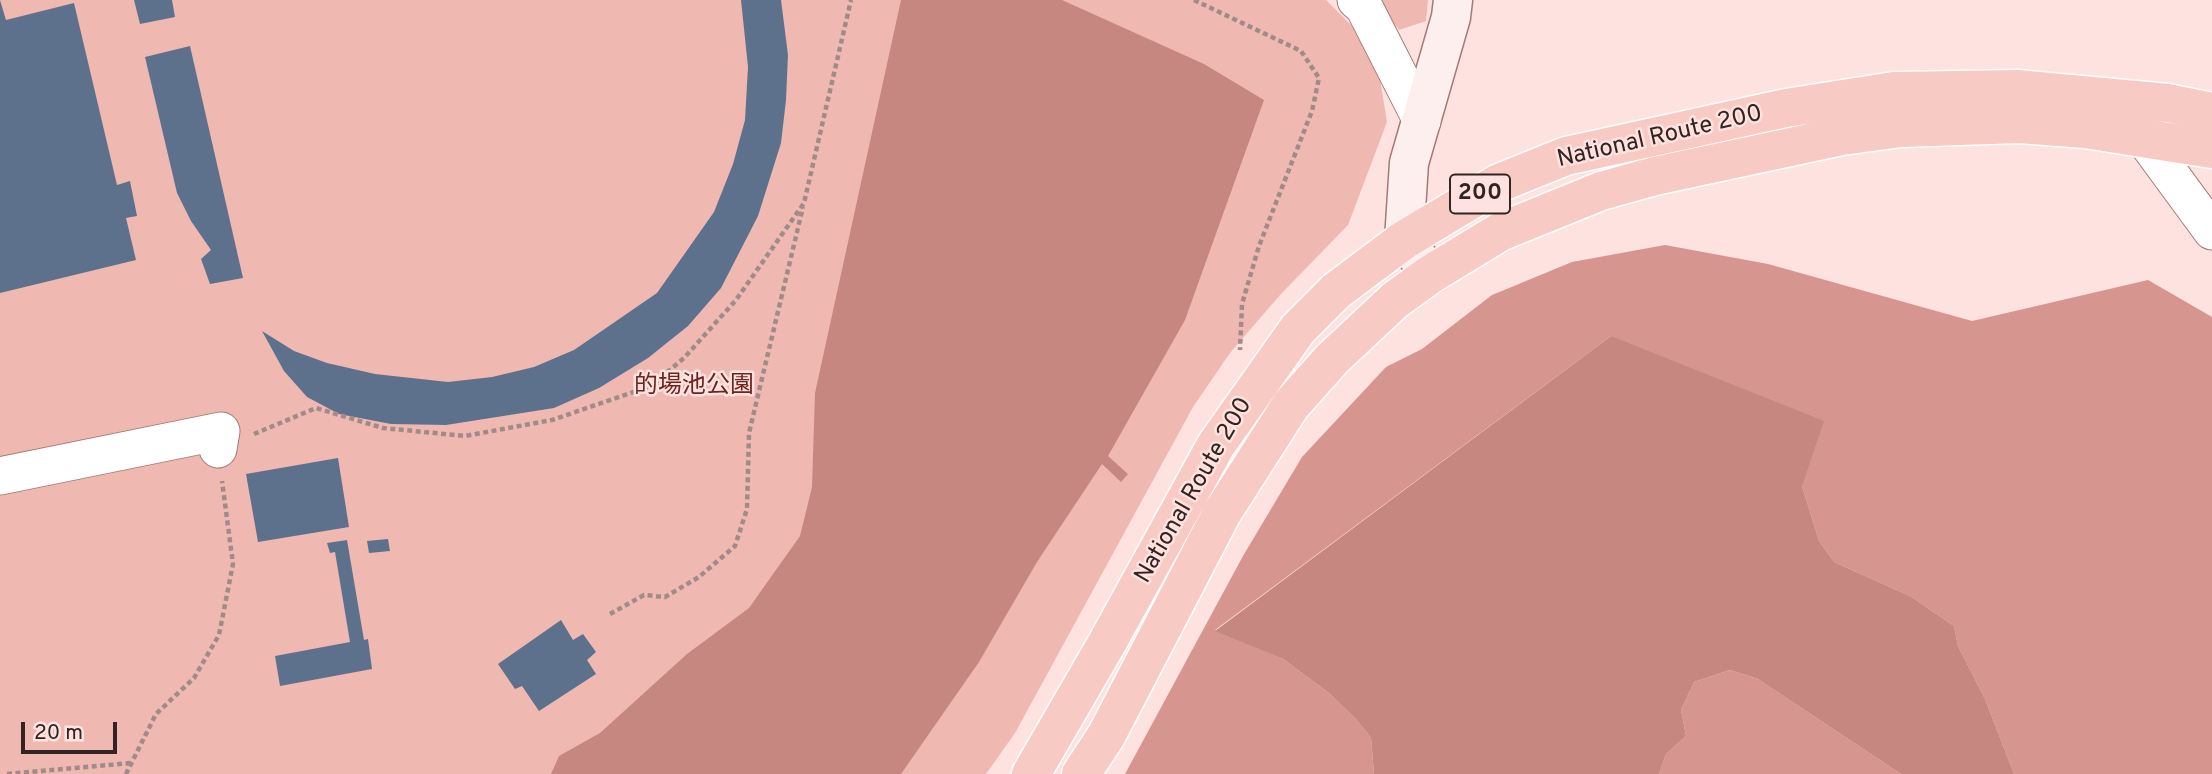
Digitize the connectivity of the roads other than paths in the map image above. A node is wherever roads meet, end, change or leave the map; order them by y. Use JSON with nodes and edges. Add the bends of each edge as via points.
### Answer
{"nodes":[{"id":1,"x":1356,"y":0,"type":"edge"},
{"id":2,"x":1453,"y":0,"type":"edge"},
{"id":3,"x":2212,"y":112,"type":"edge"},
{"id":4,"x":1422,"y":121,"type":"junction"},
{"id":5,"x":2143,"y":137,"type":"junction"},
{"id":6,"x":2212,"y":149,"type":"edge"},
{"id":7,"x":2212,"y":231,"type":"edge"},
{"id":8,"x":1404,"y":240,"type":"junction"},
{"id":9,"x":1431,"y":274,"type":"junction"},
{"id":10,"x":218,"y":449,"type":"road end"},
{"id":11,"x":0,"y":476,"type":"edge"},
{"id":12,"x":1031,"y":774,"type":"edge"},
{"id":13,"x":1081,"y":774,"type":"edge"}],
"edges":[{"from":1,"to":4,"type":"street","via":[[1364,7]]},
{"from":2,"to":4,"type":"street"},
{"from":3,"to":8,"type":"highway","name":"National Route 200","number":"200","via":[[2168,103],[2017,89],[1881,93],[1786,108],[1566,156],[1499,183]]},
{"from":4,"to":8,"type":"street","via":[[1409,163]]},
{"from":5,"to":6,"type":"highway","name":"National Route 200","number":"200"},
{"from":5,"to":7,"type":"street"},
{"from":5,"to":9,"type":"highway","name":"National Route 200","number":"200","via":[[2072,128],[1964,124],[1842,136],[1601,191],[1500,232]]},
{"from":8,"to":9,"type":"street"},
{"from":8,"to":12,"type":"highway","name":"National Route 200","number":"200","via":[[1336,291],[1298,329],[1236,416]]},
{"from":9,"to":13,"type":"highway","name":"National Route 200","number":"200","via":[[1395,300],[1291,405],[1222,513],[1106,736]]},
{"from":10,"to":11,"type":"street","via":[[221,431]]}]}
